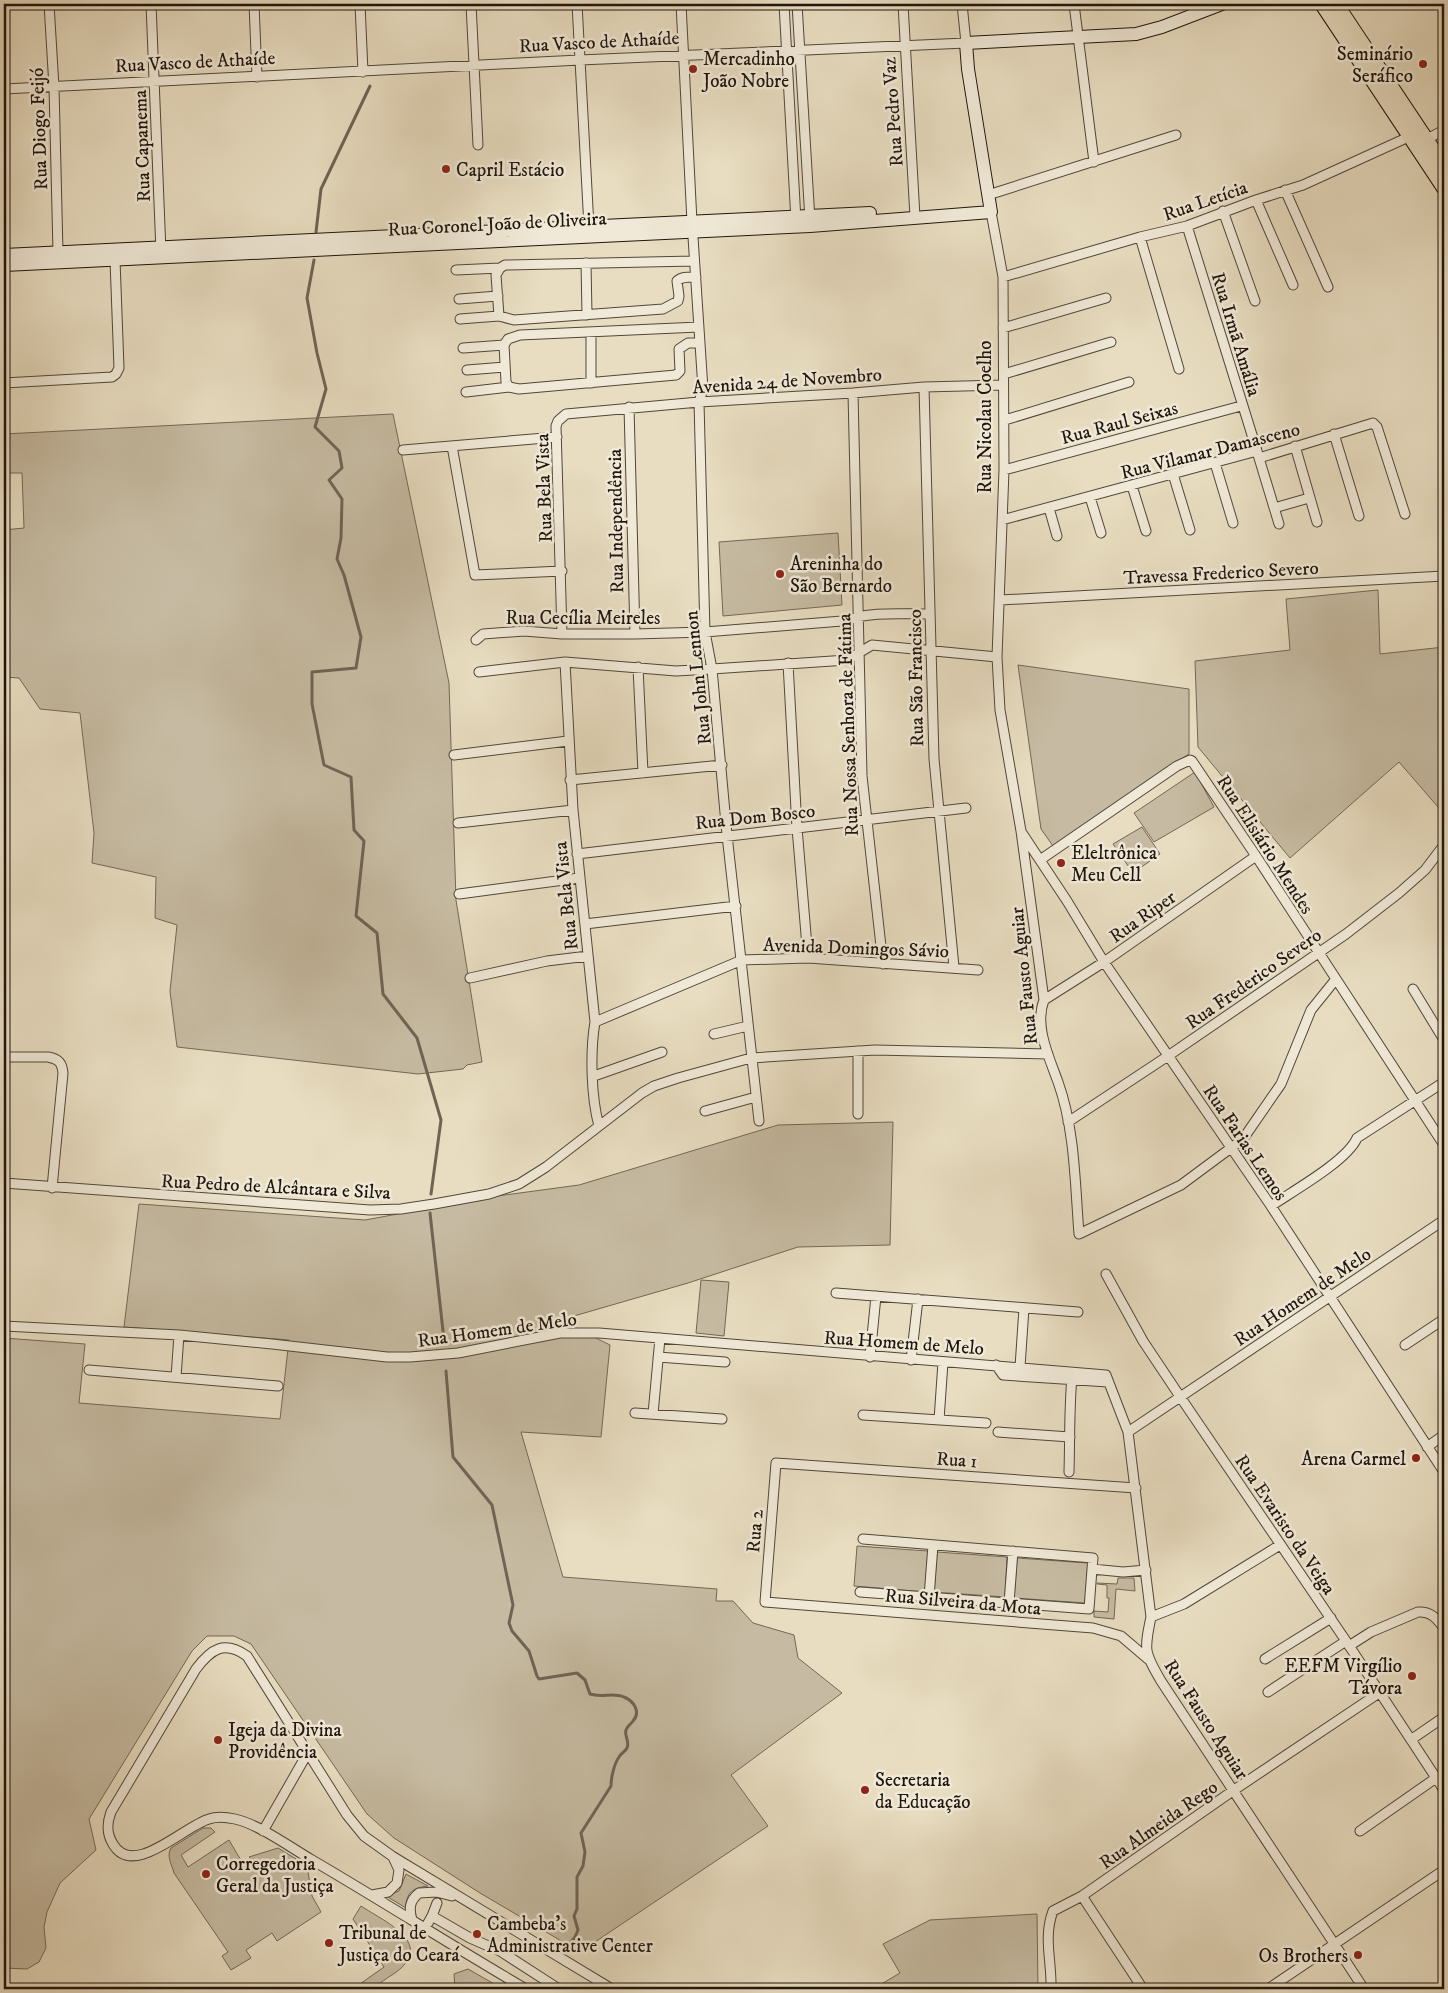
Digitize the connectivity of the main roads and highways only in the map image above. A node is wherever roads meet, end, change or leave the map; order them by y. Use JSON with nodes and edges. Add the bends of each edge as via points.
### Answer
{"nodes":[{"id":1,"x":1322,"y":4,"type":"edge"},
{"id":2,"x":1336,"y":4,"type":"edge"},
{"id":3,"x":1419,"y":136,"type":"junction"},
{"id":4,"x":1444,"y":166,"type":"edge"},
{"id":5,"x":1444,"y":188,"type":"edge"}],
"edges":[{"from":1,"to":3,"type":"main road"},
{"from":2,"to":3,"type":"main road"},
{"from":3,"to":4,"type":"main road"},
{"from":3,"to":5,"type":"main road"}]}
